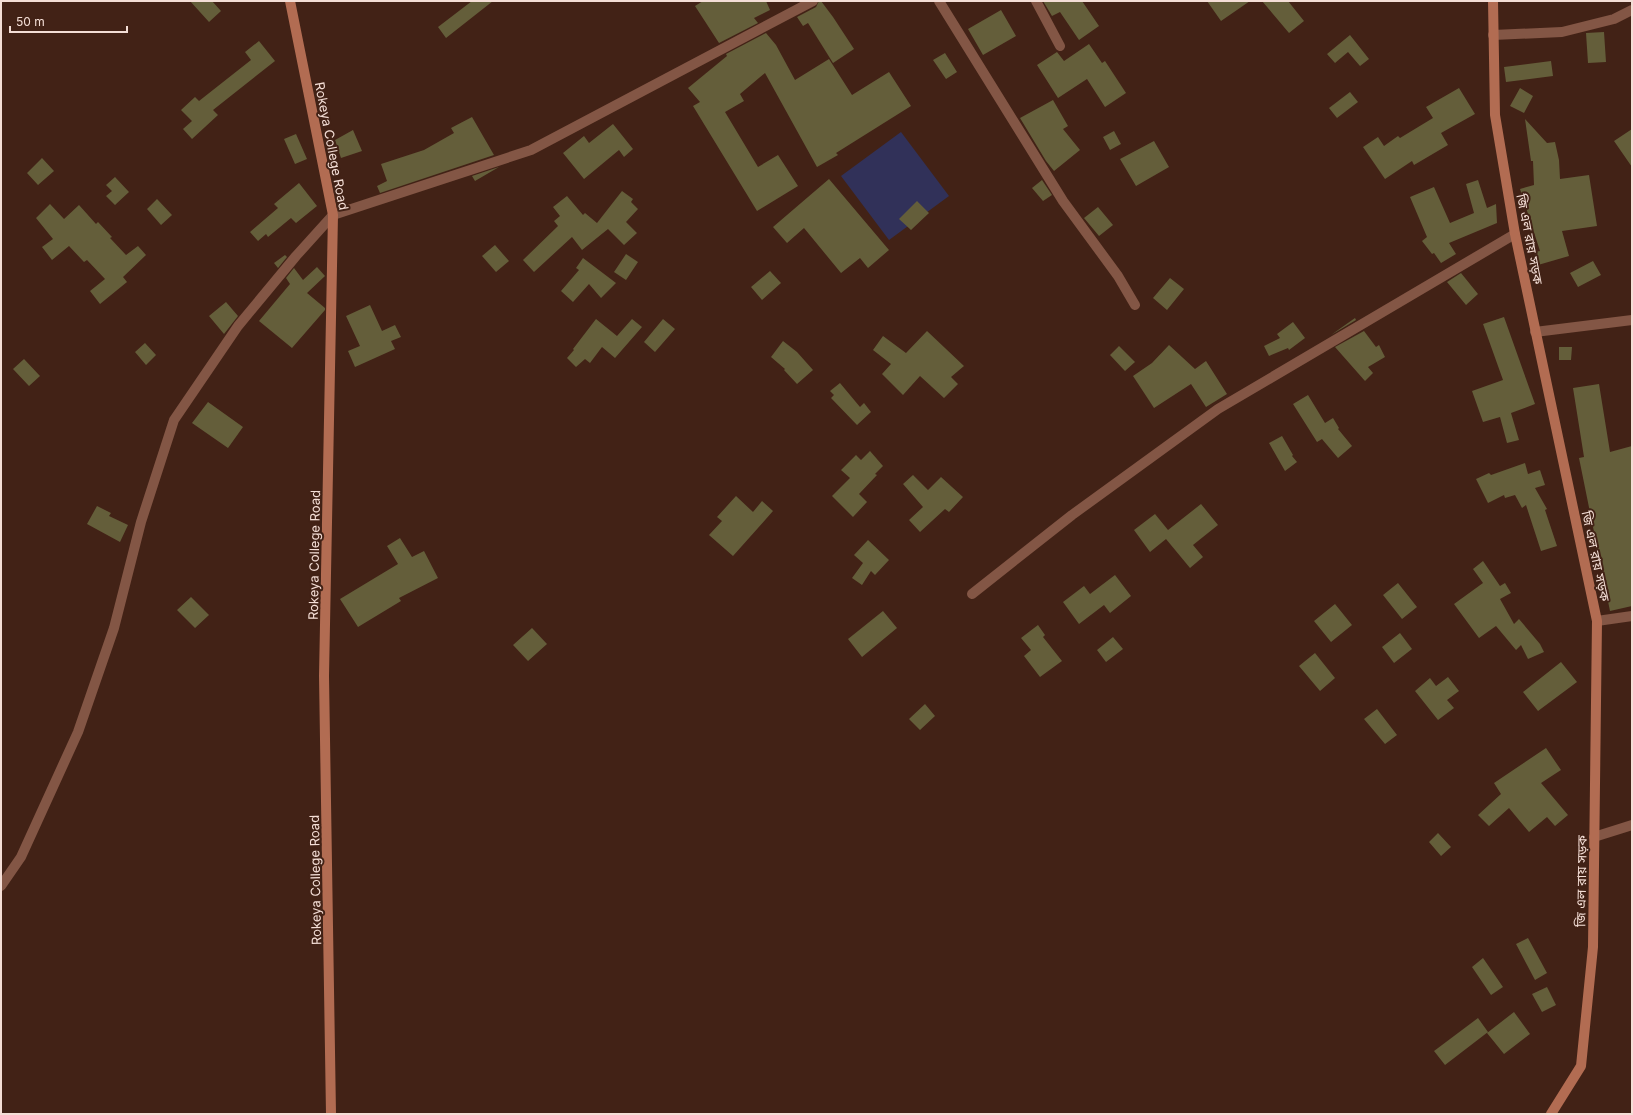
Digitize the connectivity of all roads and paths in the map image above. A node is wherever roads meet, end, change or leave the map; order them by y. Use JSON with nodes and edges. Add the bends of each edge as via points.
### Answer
{"nodes":[{"id":1,"x":290,"y":1,"type":"edge"},
{"id":2,"x":813,"y":1,"type":"edge"},
{"id":3,"x":939,"y":1,"type":"edge"},
{"id":4,"x":1036,"y":1,"type":"edge"},
{"id":5,"x":1493,"y":1,"type":"edge"},
{"id":6,"x":1632,"y":10,"type":"edge"},
{"id":7,"x":1493,"y":35,"type":"junction"},
{"id":8,"x":1060,"y":46,"type":"dead end"},
{"id":9,"x":333,"y":215,"type":"junction"},
{"id":10,"x":1515,"y":234,"type":"junction"},
{"id":11,"x":1135,"y":305,"type":"dead end"},
{"id":12,"x":1632,"y":320,"type":"edge"},
{"id":13,"x":1535,"y":332,"type":"junction"},
{"id":14,"x":972,"y":594,"type":"dead end"},
{"id":15,"x":1632,"y":616,"type":"edge"},
{"id":16,"x":1597,"y":621,"type":"junction"},
{"id":17,"x":1632,"y":825,"type":"edge"},
{"id":18,"x":1594,"y":837,"type":"junction"},
{"id":19,"x":1,"y":886,"type":"edge"},
{"id":20,"x":331,"y":1114,"type":"edge"},
{"id":21,"x":1551,"y":1114,"type":"edge"}],
"edges":[{"from":1,"to":9,"type":"main road","name":"Rokeya College Road"},
{"from":2,"to":9,"type":"street","via":[[531,150]]},
{"from":3,"to":11,"type":"street","via":[[1063,201],[1118,276]]},
{"from":4,"to":8,"type":"street"},
{"from":5,"to":7,"type":"main road","name":"জি এল রায় সড়ক"},
{"from":6,"to":7,"type":"street","via":[[1614,19],[1562,32]]},
{"from":7,"to":10,"type":"main road","name":"জি এল রায় সড়ক","via":[[1495,115]]},
{"from":9,"to":19,"type":"street","via":[[238,326],[174,420],[141,522],[114,628],[78,732],[21,857]]},
{"from":9,"to":20,"type":"main road","name":"Rokeya College Road","via":[[324,676]]},
{"from":10,"to":13,"type":"main road","name":"জি এল রায় সড়ক"},
{"from":10,"to":14,"type":"street","via":[[1218,409],[1072,515]]},
{"from":12,"to":13,"type":"street"},
{"from":13,"to":16,"type":"main road","name":"জি এল রায় সড়ক"},
{"from":15,"to":16,"type":"street"},
{"from":16,"to":18,"type":"main road","name":"জি এল রায় সড়ক"},
{"from":17,"to":18,"type":"street"},
{"from":18,"to":21,"type":"main road","name":"জি এল রায় সড়ক","via":[[1593,947],[1581,1066]]}]}
